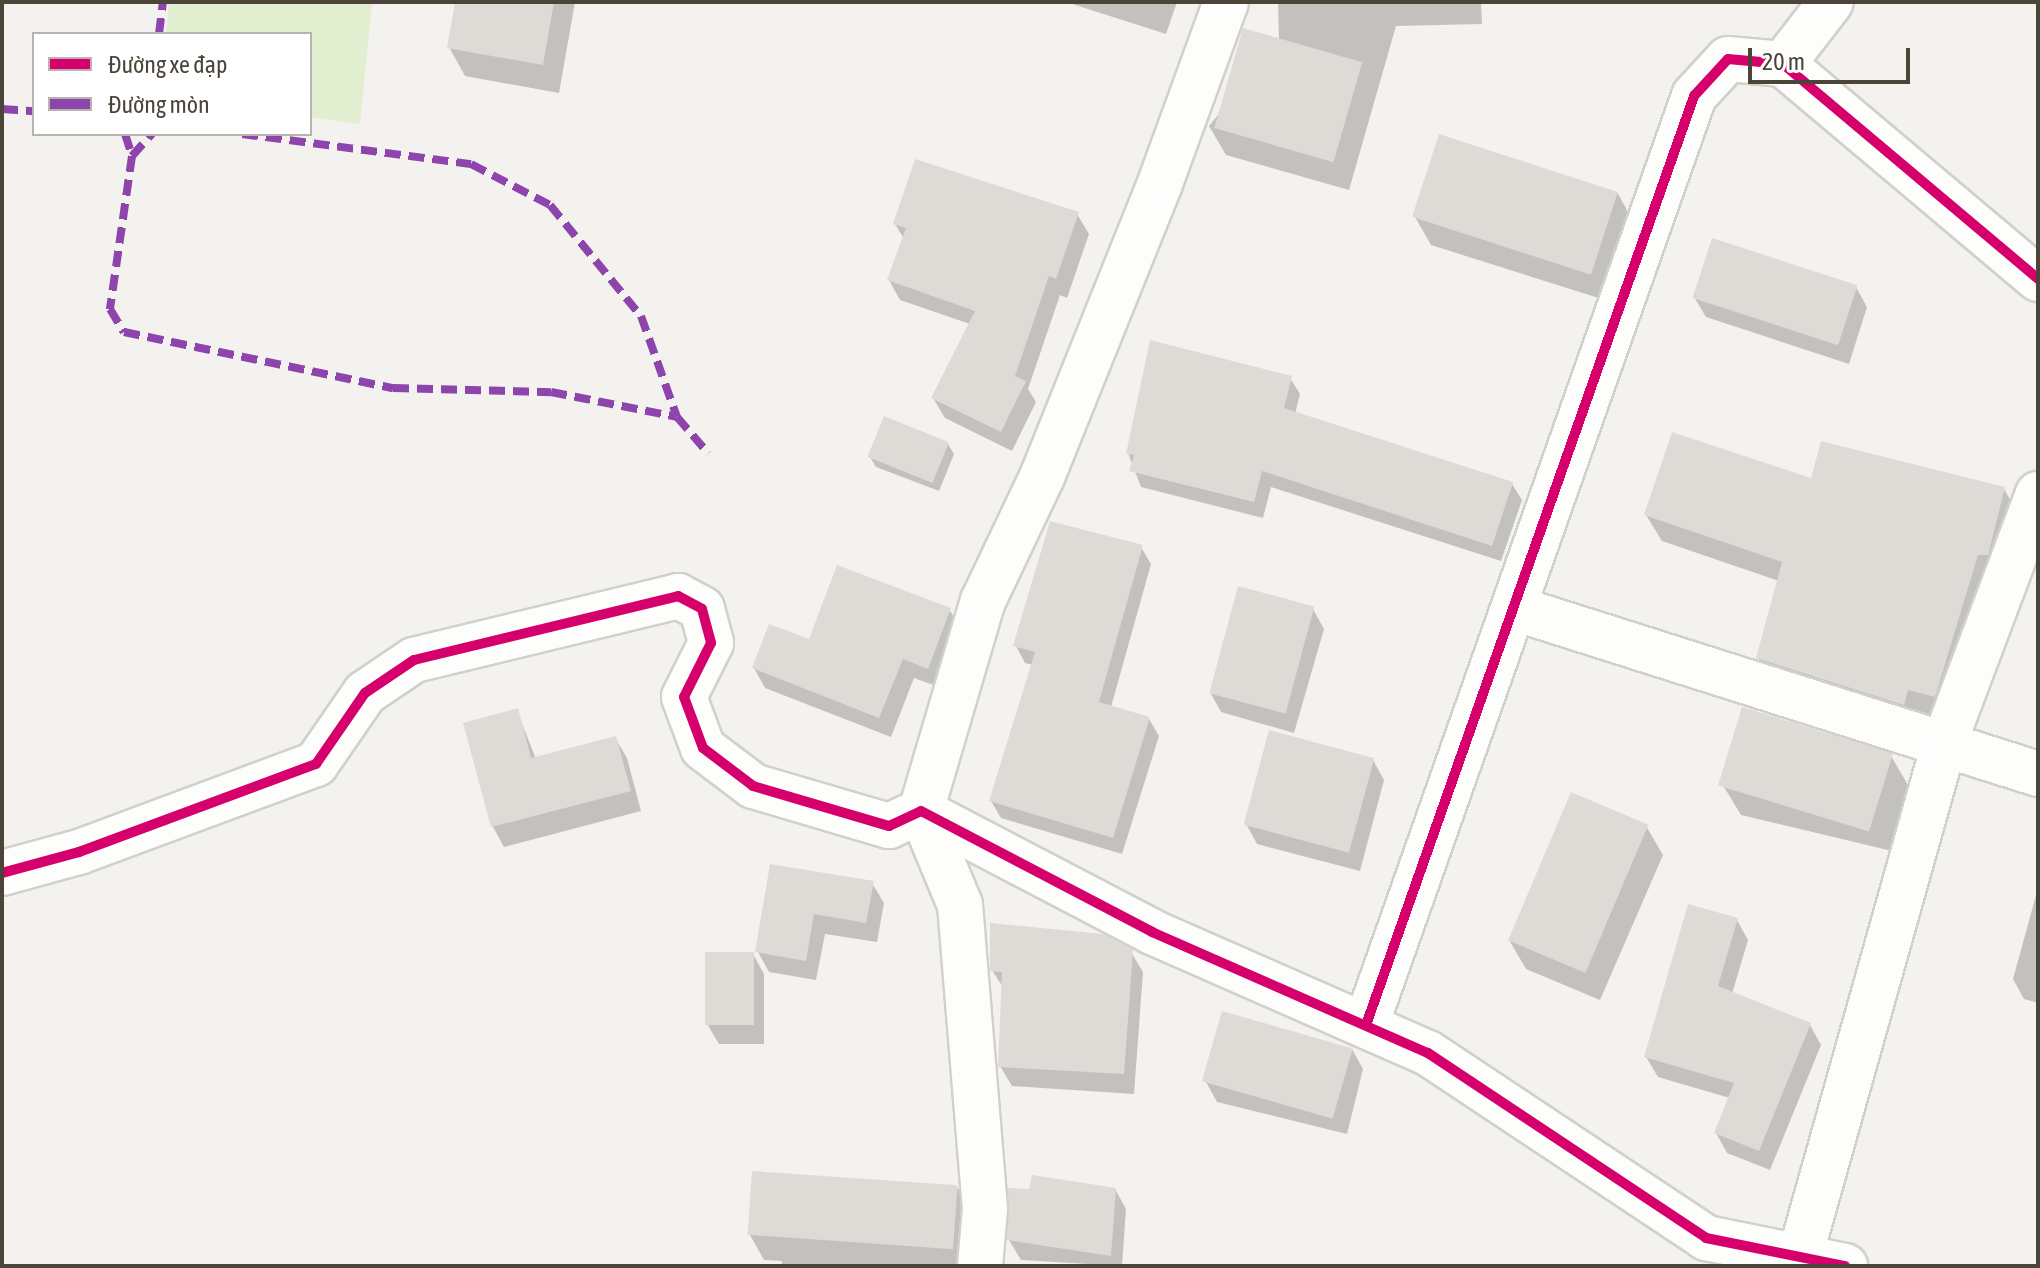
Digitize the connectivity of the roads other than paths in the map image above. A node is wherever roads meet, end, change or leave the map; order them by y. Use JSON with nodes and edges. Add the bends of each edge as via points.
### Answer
{"nodes":[{"id":1,"x":1226,"y":2,"type":"edge"},
{"id":2,"x":1831,"y":2,"type":"edge"},
{"id":3,"x":1783,"y":64,"type":"junction"},
{"id":4,"x":2038,"y":279,"type":"edge"},
{"id":5,"x":2038,"y":494,"type":"edge"},
{"id":6,"x":1514,"y":608,"type":"junction"},
{"id":7,"x":1945,"y":741,"type":"junction"},
{"id":8,"x":2038,"y":774,"type":"edge"},
{"id":9,"x":921,"y":811,"type":"junction"},
{"id":10,"x":2,"y":873,"type":"edge"},
{"id":11,"x":1366,"y":1025,"type":"junction"},
{"id":12,"x":1800,"y":1256,"type":"junction"},
{"id":13,"x":980,"y":1266,"type":"edge"},
{"id":14,"x":1845,"y":1266,"type":"edge"}],
"edges":[{"from":1,"to":9,"type":"street","via":[[1042,477],[983,601]]},
{"from":2,"to":3,"type":"street"},
{"from":3,"to":4,"type":"street"},
{"from":3,"to":6,"type":"street","via":[[1728,59],[1694,96]]},
{"from":5,"to":7,"type":"street"},
{"from":6,"to":7,"type":"street"},
{"from":6,"to":11,"type":"street"},
{"from":7,"to":8,"type":"street"},
{"from":7,"to":12,"type":"street"},
{"from":9,"to":10,"type":"street","via":[[889,826],[753,786],[703,748],[684,697],[711,643],[702,609],[678,596],[414,660],[365,693],[316,764],[79,852]]},
{"from":9,"to":11,"type":"street","via":[[1152,932]]},
{"from":9,"to":13,"type":"street","via":[[960,905],[985,1209]]},
{"from":11,"to":12,"type":"street","via":[[1428,1053],[1706,1238]]},
{"from":12,"to":14,"type":"street"}]}
